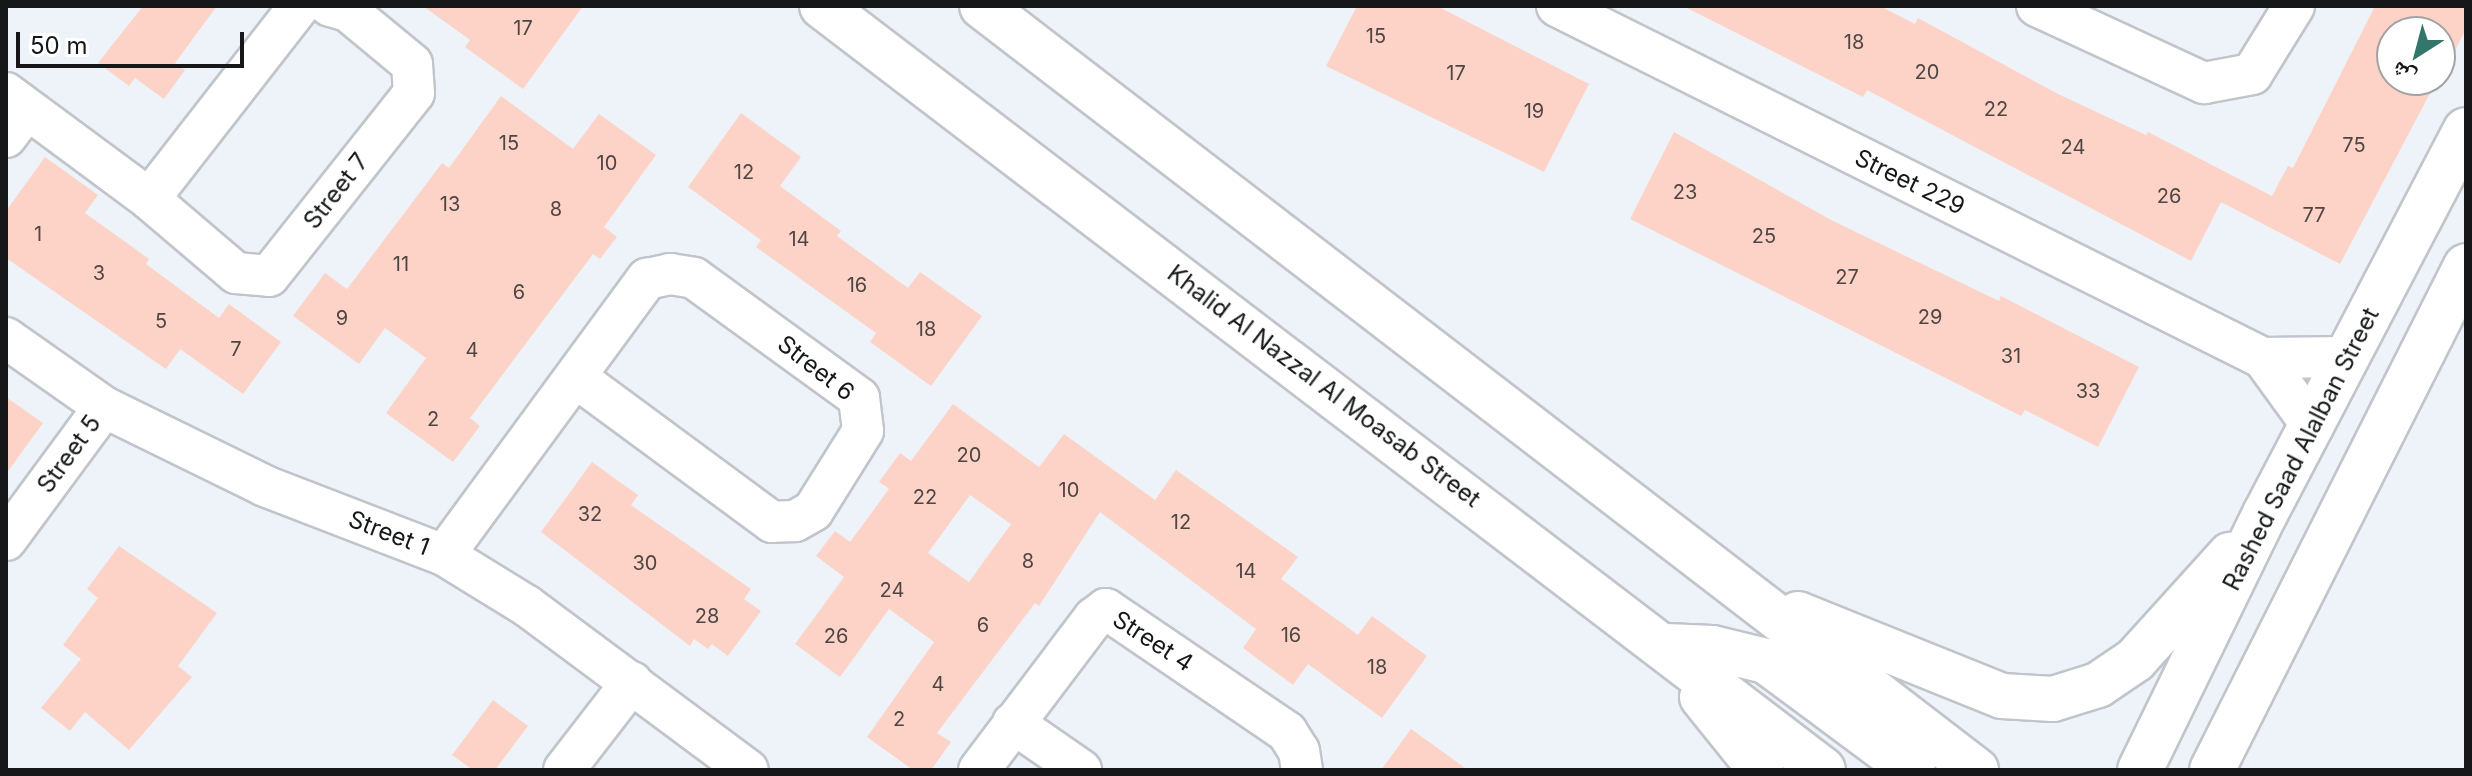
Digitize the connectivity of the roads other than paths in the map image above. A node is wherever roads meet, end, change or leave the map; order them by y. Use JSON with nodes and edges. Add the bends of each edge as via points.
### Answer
{"nodes":[{"id":1,"x":299,"y":6,"type":"edge"},
{"id":2,"x":330,"y":6,"type":"edge"},
{"id":3,"x":822,"y":6,"type":"edge"},
{"id":4,"x":864,"y":6,"type":"edge"},
{"id":5,"x":982,"y":6,"type":"edge"},
{"id":6,"x":1557,"y":6,"type":"edge"},
{"id":7,"x":2037,"y":6,"type":"edge"},
{"id":8,"x":2294,"y":6,"type":"edge"},
{"id":9,"x":921,"y":80,"type":"junction"},
{"id":10,"x":13,"y":113,"type":"edge"},
{"id":11,"x":2466,"y":130,"type":"edge"},
{"id":12,"x":149,"y":199,"type":"junction"},
{"id":13,"x":2466,"y":266,"type":"edge"},
{"id":14,"x":6,"y":338,"type":"edge"},
{"id":15,"x":2347,"y":357,"type":"junction"},
{"id":16,"x":2263,"y":358,"type":"junction"},
{"id":17,"x":577,"y":378,"type":"junction"},
{"id":18,"x":104,"y":407,"type":"junction"},
{"id":19,"x":2313,"y":427,"type":"junction"},
{"id":20,"x":2265,"y":514,"type":"junction"},
{"id":21,"x":6,"y":540,"type":"edge"},
{"id":22,"x":444,"y":555,"type":"junction"},
{"id":23,"x":1763,"y":602,"type":"junction"},
{"id":24,"x":2287,"y":615,"type":"junction"},
{"id":25,"x":1666,"y":646,"type":"junction"},
{"id":26,"x":632,"y":682,"type":"junction"},
{"id":27,"x":1013,"y":723,"type":"junction"},
{"id":28,"x":564,"y":770,"type":"edge"},
{"id":29,"x":748,"y":770,"type":"edge"},
{"id":30,"x":979,"y":770,"type":"edge"},
{"id":31,"x":1081,"y":770,"type":"edge"},
{"id":32,"x":1302,"y":770,"type":"edge"},
{"id":33,"x":1761,"y":770,"type":"edge"},
{"id":34,"x":1823,"y":770,"type":"edge"},
{"id":35,"x":1913,"y":770,"type":"edge"},
{"id":36,"x":1976,"y":770,"type":"edge"},
{"id":37,"x":2140,"y":770,"type":"edge"},
{"id":38,"x":2212,"y":770,"type":"edge"},
{"id":39,"x":2245,"y":770,"type":"edge"}],
"edges":[{"from":1,"to":12,"type":"street"},
{"from":2,"to":12,"type":"street","name":"Street 7","via":[[348,11],[412,64],[417,77],[414,93],[269,276],[236,273]]},
{"from":3,"to":9,"type":"main road","name":"Khalid Al Nazzal Al Moasab Street"},
{"from":4,"to":9,"type":"main road"},
{"from":5,"to":23,"type":"main road"},
{"from":6,"to":16,"type":"street","name":"Street 229"},
{"from":7,"to":8,"type":"street","via":[[2204,83],[2252,74]]},
{"from":9,"to":25,"type":"main road","name":"Khalid Al Nazzal Al Moasab Street"},
{"from":10,"to":12,"type":"street","name":"Street 7"},
{"from":11,"to":15,"type":"main road","name":"Rashed Saad Alalban Street"},
{"from":13,"to":24,"type":"main road"},
{"from":14,"to":18,"type":"street","name":"Street 1"},
{"from":15,"to":16,"type":"street","name":"Street 229"},
{"from":15,"to":19,"type":"main road","name":"Rashed Saad Alalban Street"},
{"from":16,"to":19,"type":"street","name":"Street 229"},
{"from":17,"to":17,"type":"street","name":"Street 6","via":[[647,279],[670,274],[694,278],[859,398],[863,431],[813,511],[795,521],[772,522]]},
{"from":17,"to":22,"type":"street","name":"Street 6"},
{"from":18,"to":21,"type":"street","name":"Street 5"},
{"from":18,"to":22,"type":"street","name":"Street 1","via":[[265,486]]},
{"from":19,"to":20,"type":"main road","name":"Rashed Saad Alalban Street"},
{"from":20,"to":23,"type":"main road","via":[[2135,660],[2098,685],[2053,699],[2002,696]]},
{"from":20,"to":37,"type":"main road","name":"Rashed Saad Alalban Street"},
{"from":22,"to":26,"type":"street","name":"Street 1"},
{"from":23,"to":36,"type":"main road"},
{"from":24,"to":38,"type":"main road"},
{"from":24,"to":39,"type":"main road"},
{"from":25,"to":33,"type":"main road"},
{"from":25,"to":34,"type":"main road","name":"Khalid Al Nazzal Al Moasab Street"},
{"from":25,"to":35,"type":"main road","via":[[1712,648],[1766,661]]},
{"from":26,"to":28,"type":"street"},
{"from":26,"to":29,"type":"street","name":"Street 1"},
{"from":27,"to":30,"type":"street","name":"Street 4"},
{"from":27,"to":31,"type":"street"},
{"from":27,"to":32,"type":"street","name":"Street 4","via":[[1106,609],[1287,732],[1299,751]]}]}
